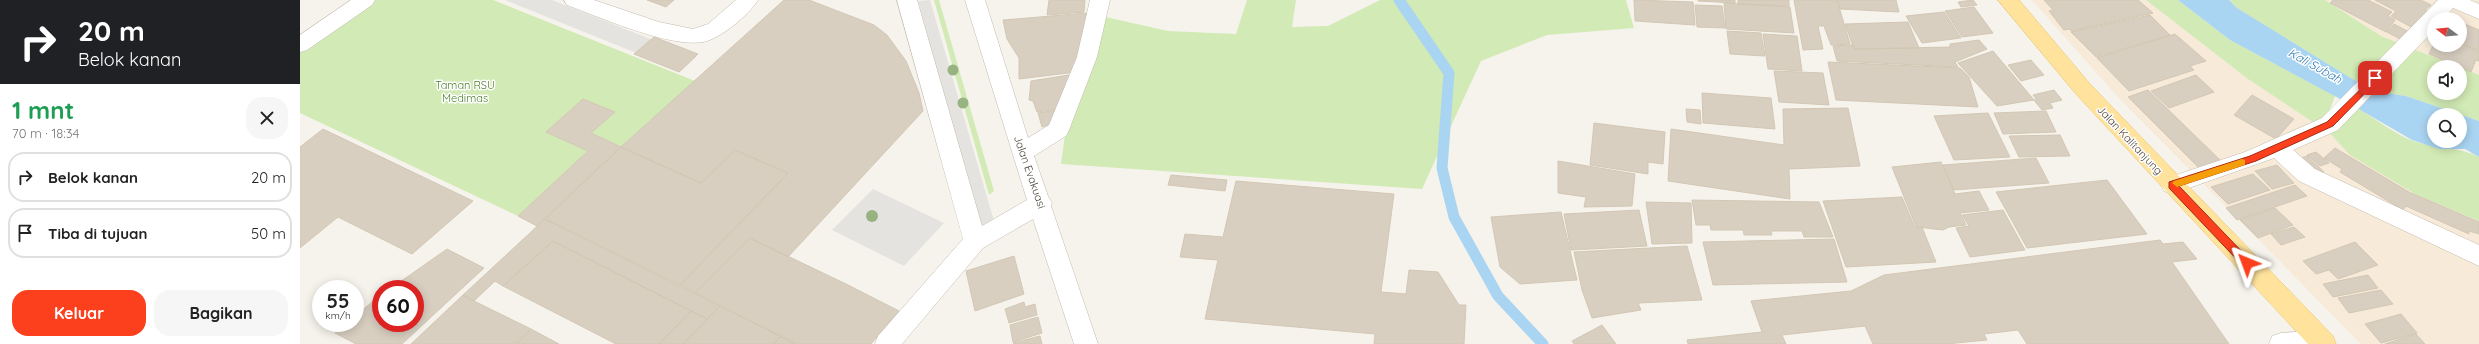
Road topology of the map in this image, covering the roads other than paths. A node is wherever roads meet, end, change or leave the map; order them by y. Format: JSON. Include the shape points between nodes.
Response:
{"nodes":[{"id":1,"x":365,"y":0,"type":"edge"},
{"id":2,"x":574,"y":0,"type":"edge"},
{"id":3,"x":748,"y":0,"type":"edge"},
{"id":4,"x":907,"y":0,"type":"edge"},
{"id":5,"x":975,"y":0,"type":"edge"},
{"id":6,"x":1100,"y":0,"type":"edge"},
{"id":7,"x":2008,"y":0,"type":"edge"},
{"id":8,"x":2450,"y":0,"type":"edge"},
{"id":9,"x":2479,"y":12,"type":"edge"},
{"id":10,"x":300,"y":45,"type":"edge"},
{"id":11,"x":2277,"y":148,"type":"junction"},
{"id":12,"x":1022,"y":153,"type":"junction"},
{"id":13,"x":2172,"y":185,"type":"junction"},
{"id":14,"x":1041,"y":203,"type":"junction"},
{"id":15,"x":975,"y":241,"type":"junction"},
{"id":16,"x":2479,"y":256,"type":"edge"},
{"id":17,"x":2323,"y":342,"type":"edge"},
{"id":18,"x":887,"y":344,"type":"edge"},
{"id":19,"x":1086,"y":344,"type":"edge"},
{"id":20,"x":2281,"y":344,"type":"edge"}],
"edges":[{"from":1,"to":10,"type":"street"},
{"from":2,"to":3,"type":"street","via":[[685,36],[700,36],[712,31]]},
{"from":4,"to":15,"type":"street"},
{"from":5,"to":12,"type":"street","name":"Jalan Evakuasi"},
{"from":6,"to":12,"type":"street","via":[[1087,57],[1058,130]]},
{"from":7,"to":13,"type":"main road","name":"Jalan Kalitanjung","via":[[2083,89]]},
{"from":8,"to":9,"type":"street"},
{"from":8,"to":11,"type":"street","via":[[2333,121]]},
{"from":11,"to":13,"type":"street"},
{"from":11,"to":16,"type":"street","via":[[2307,175]]},
{"from":12,"to":14,"type":"street","name":"Jalan Evakuasi"},
{"from":13,"to":17,"type":"main road","name":"Jalan Kalitanjung"},
{"from":14,"to":15,"type":"street"},
{"from":14,"to":19,"type":"street","name":"Jalan Evakuasi"},
{"from":15,"to":18,"type":"street"},
{"from":17,"to":20,"type":"street"}]}
